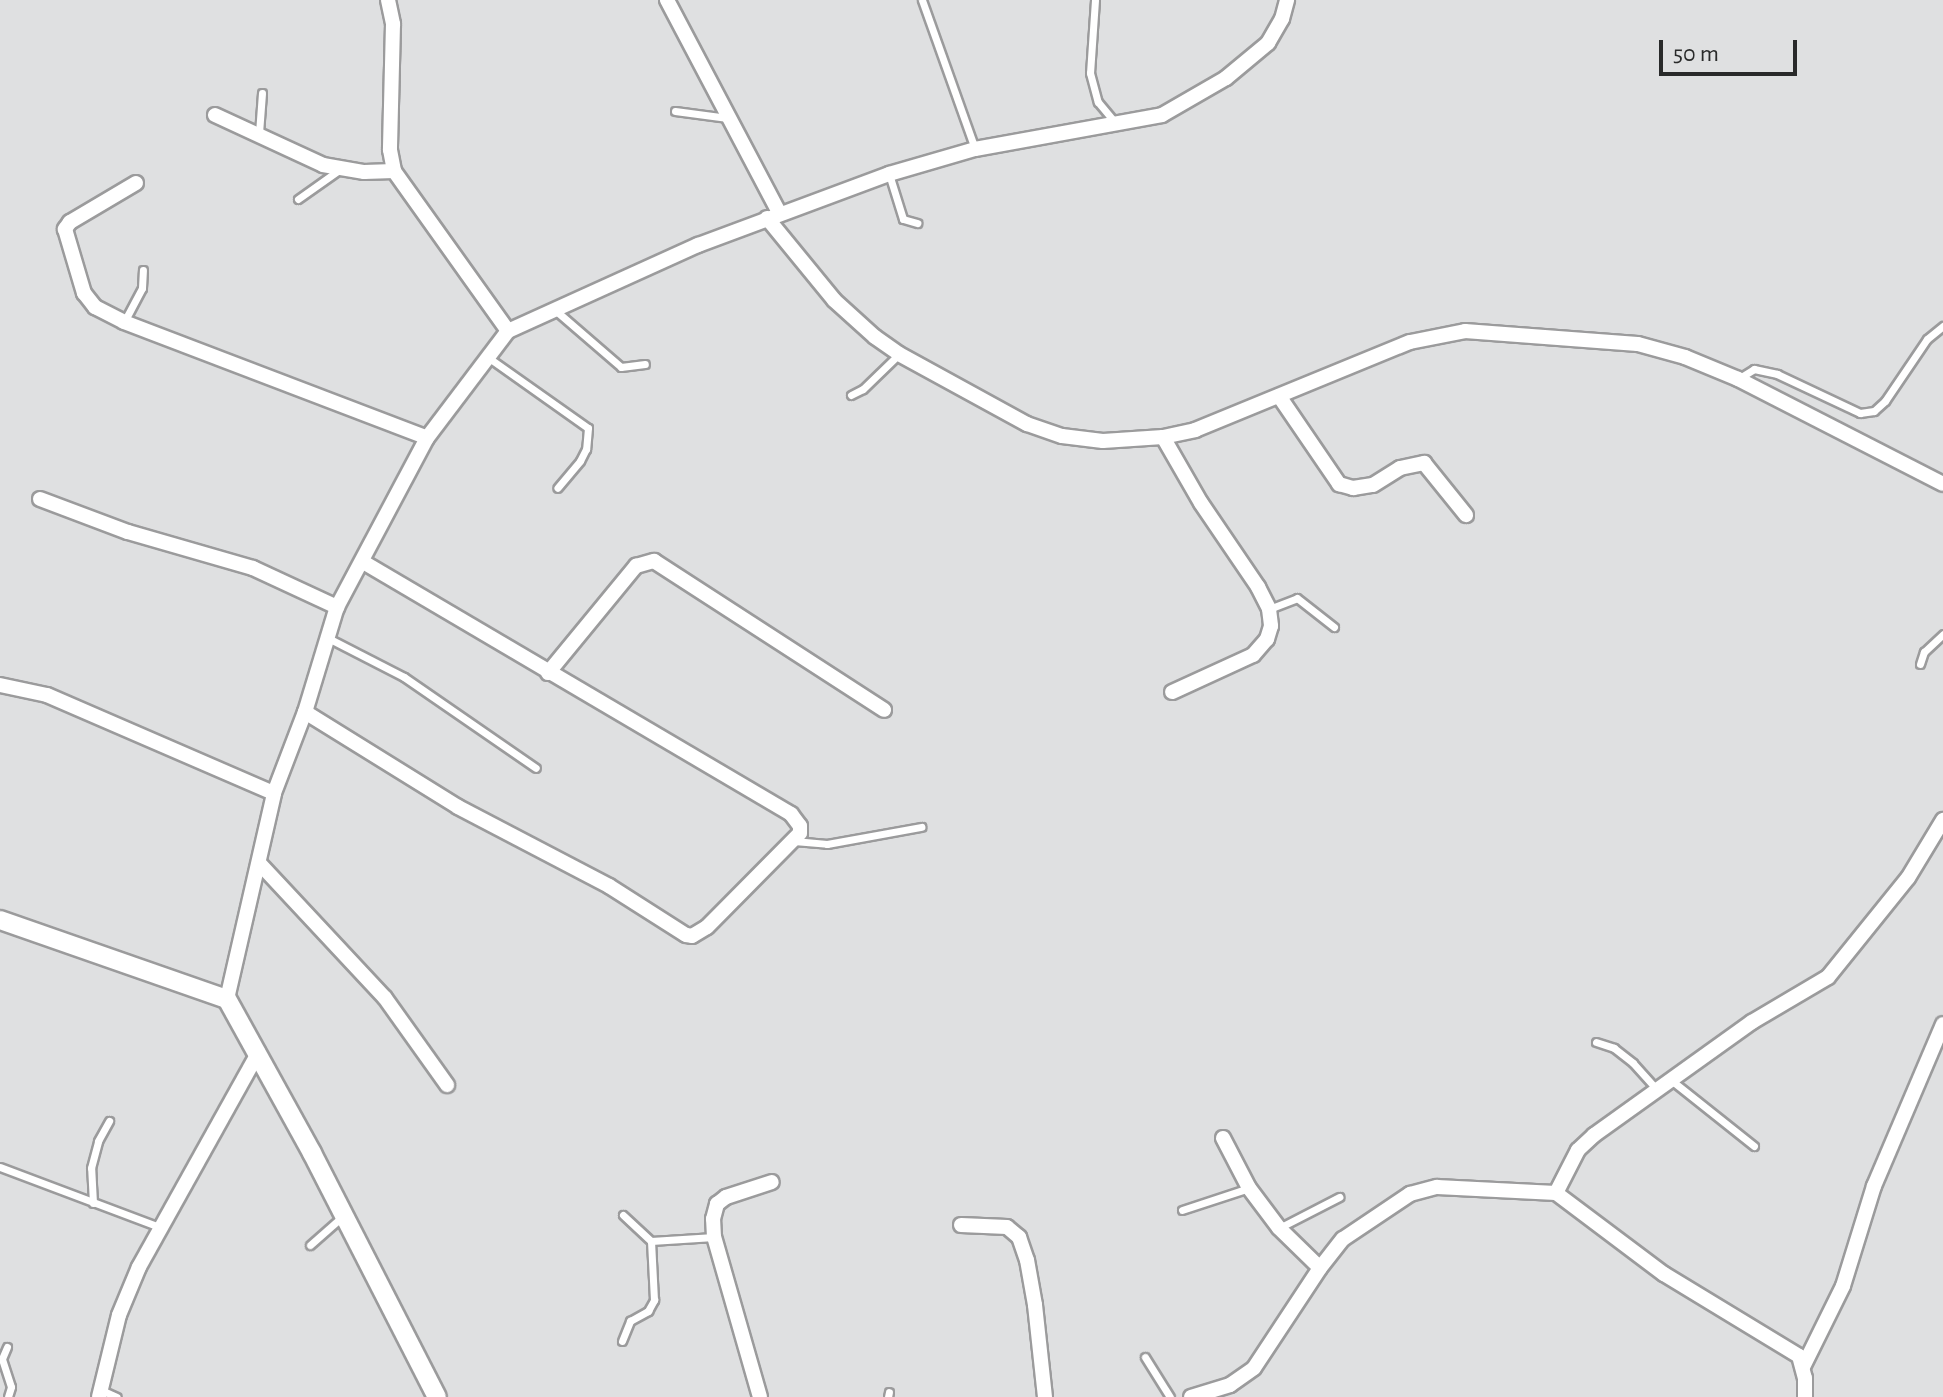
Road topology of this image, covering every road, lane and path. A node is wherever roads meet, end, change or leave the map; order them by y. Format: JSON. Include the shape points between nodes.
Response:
{"nodes":[{"id":1,"x":388,"y":0,"type":"edge"},
{"id":2,"x":667,"y":0,"type":"edge"},
{"id":3,"x":922,"y":0,"type":"edge"},
{"id":4,"x":1095,"y":0,"type":"edge"},
{"id":5,"x":1287,"y":0,"type":"edge"},
{"id":6,"x":262,"y":93,"type":"dead end"},
{"id":7,"x":675,"y":111,"type":"dead end"},
{"id":8,"x":215,"y":115,"type":"dead end"},
{"id":9,"x":728,"y":118,"type":"junction"},
{"id":10,"x":1115,"y":122,"type":"junction"},
{"id":11,"x":259,"y":133,"type":"junction"},
{"id":12,"x":975,"y":149,"type":"junction"},
{"id":13,"x":340,"y":169,"type":"junction"},
{"id":14,"x":394,"y":171,"type":"junction"},
{"id":15,"x":889,"y":174,"type":"junction"},
{"id":16,"x":136,"y":183,"type":"dead end"},
{"id":17,"x":298,"y":199,"type":"dead end"},
{"id":18,"x":773,"y":215,"type":"junction"},
{"id":19,"x":917,"y":223,"type":"dead end"},
{"id":20,"x":143,"y":270,"type":"dead end"},
{"id":21,"x":554,"y":308,"type":"junction"},
{"id":22,"x":124,"y":322,"type":"junction"},
{"id":23,"x":1943,"y":326,"type":"edge"},
{"id":24,"x":508,"y":331,"type":"junction"},
{"id":25,"x":899,"y":354,"type":"junction"},
{"id":26,"x":487,"y":357,"type":"junction"},
{"id":27,"x":645,"y":364,"type":"dead end"},
{"id":28,"x":1738,"y":379,"type":"junction"},
{"id":29,"x":851,"y":395,"type":"dead end"},
{"id":30,"x":1279,"y":396,"type":"junction"},
{"id":31,"x":1163,"y":437,"type":"junction"},
{"id":32,"x":427,"y":438,"type":"junction"},
{"id":33,"x":1943,"y":484,"type":"edge"},
{"id":34,"x":557,"y":488,"type":"dead end"},
{"id":35,"x":40,"y":499,"type":"dead end"},
{"id":36,"x":1466,"y":515,"type":"dead end"},
{"id":37,"x":364,"y":562,"type":"junction"},
{"id":38,"x":337,"y":607,"type":"junction"},
{"id":39,"x":1269,"y":609,"type":"junction"},
{"id":40,"x":1334,"y":627,"type":"dead end"},
{"id":41,"x":1943,"y":634,"type":"edge"},
{"id":42,"x":328,"y":638,"type":"junction"},
{"id":43,"x":1920,"y":664,"type":"dead end"},
{"id":44,"x":548,"y":673,"type":"junction"},
{"id":45,"x":0,"y":685,"type":"edge"},
{"id":46,"x":1172,"y":692,"type":"dead end"},
{"id":47,"x":884,"y":710,"type":"dead end"},
{"id":48,"x":305,"y":712,"type":"junction"},
{"id":49,"x":536,"y":768,"type":"dead end"},
{"id":50,"x":274,"y":793,"type":"junction"},
{"id":51,"x":1943,"y":820,"type":"edge"},
{"id":52,"x":921,"y":827,"type":"dead end"},
{"id":53,"x":794,"y":841,"type":"junction"},
{"id":54,"x":260,"y":864,"type":"junction"},
{"id":55,"x":0,"y":920,"type":"edge"},
{"id":56,"x":227,"y":999,"type":"junction"},
{"id":57,"x":1943,"y":1024,"type":"edge"},
{"id":58,"x":1596,"y":1042,"type":"dead end"},
{"id":59,"x":258,"y":1053,"type":"junction"},
{"id":60,"x":1671,"y":1080,"type":"junction"},
{"id":61,"x":447,"y":1085,"type":"dead end"},
{"id":62,"x":1657,"y":1090,"type":"junction"},
{"id":63,"x":109,"y":1121,"type":"dead end"},
{"id":64,"x":1223,"y":1138,"type":"dead end"},
{"id":65,"x":1754,"y":1146,"type":"dead end"},
{"id":66,"x":0,"y":1167,"type":"edge"},
{"id":67,"x":772,"y":1182,"type":"dead end"},
{"id":68,"x":1249,"y":1188,"type":"junction"},
{"id":69,"x":1556,"y":1193,"type":"junction"},
{"id":70,"x":1339,"y":1197,"type":"dead end"},
{"id":71,"x":93,"y":1203,"type":"junction"},
{"id":72,"x":1182,"y":1210,"type":"dead end"},
{"id":73,"x":623,"y":1215,"type":"dead end"},
{"id":74,"x":343,"y":1216,"type":"junction"},
{"id":75,"x":961,"y":1225,"type":"dead end"},
{"id":76,"x":160,"y":1227,"type":"junction"},
{"id":77,"x":1279,"y":1228,"type":"junction"},
{"id":78,"x":714,"y":1237,"type":"junction"},
{"id":79,"x":651,"y":1241,"type":"junction"},
{"id":80,"x":310,"y":1245,"type":"dead end"},
{"id":81,"x":1320,"y":1268,"type":"junction"},
{"id":82,"x":622,"y":1341,"type":"dead end"},
{"id":83,"x":7,"y":1347,"type":"dead end"},
{"id":84,"x":1145,"y":1357,"type":"dead end"},
{"id":85,"x":1803,"y":1367,"type":"junction"},
{"id":86,"x":100,"y":1393,"type":"edge"},
{"id":87,"x":8,"y":1397,"type":"edge"},
{"id":88,"x":117,"y":1397,"type":"edge"},
{"id":89,"x":437,"y":1397,"type":"edge"},
{"id":90,"x":760,"y":1397,"type":"edge"},
{"id":91,"x":1045,"y":1397,"type":"edge"},
{"id":92,"x":1170,"y":1397,"type":"edge"},
{"id":93,"x":1191,"y":1397,"type":"edge"},
{"id":94,"x":1805,"y":1397,"type":"edge"}],
"edges":[{"from":1,"to":14,"type":"street","via":[[393,24]]},
{"from":2,"to":9,"type":"street"},
{"from":3,"to":12,"type":"lane"},
{"from":4,"to":10,"type":"lane","via":[[1090,73],[1098,102]]},
{"from":5,"to":10,"type":"street","via":[[1268,43],[1226,78],[1162,115]]},
{"from":6,"to":11,"type":"lane"},
{"from":7,"to":9,"type":"lane"},
{"from":8,"to":11,"type":"street"},
{"from":9,"to":18,"type":"street"},
{"from":10,"to":12,"type":"street"},
{"from":11,"to":13,"type":"street"},
{"from":12,"to":15,"type":"street"},
{"from":13,"to":14,"type":"street"},
{"from":13,"to":17,"type":"lane"},
{"from":14,"to":24,"type":"street"},
{"from":15,"to":18,"type":"street"},
{"from":15,"to":19,"type":"lane","via":[[903,219]]},
{"from":16,"to":22,"type":"street","via":[[65,229],[89,301]]},
{"from":18,"to":21,"type":"street"},
{"from":18,"to":25,"type":"street","via":[[855,321]]},
{"from":20,"to":22,"type":"lane","via":[[142,288]]},
{"from":21,"to":24,"type":"street"},
{"from":21,"to":27,"type":"lane","via":[[621,367]]},
{"from":22,"to":32,"type":"street"},
{"from":23,"to":28,"type":"lane","via":[[1927,339],[1874,411],[1860,413],[1777,374],[1754,369]]},
{"from":24,"to":26,"type":"street"},
{"from":25,"to":29,"type":"lane"},
{"from":25,"to":31,"type":"street","via":[[1027,424],[1062,436],[1103,441]]},
{"from":26,"to":32,"type":"street"},
{"from":26,"to":34,"type":"lane","via":[[588,428],[586,449]]},
{"from":28,"to":30,"type":"street","via":[[1638,344],[1465,331],[1410,342]]},
{"from":28,"to":33,"type":"street"},
{"from":30,"to":31,"type":"street","via":[[1195,430]]},
{"from":30,"to":36,"type":"street","via":[[1339,484],[1373,485],[1400,468],[1424,463]]},
{"from":31,"to":39,"type":"street"},
{"from":32,"to":37,"type":"street"},
{"from":35,"to":38,"type":"street","via":[[128,532],[253,568]]},
{"from":37,"to":38,"type":"street"},
{"from":37,"to":44,"type":"street"},
{"from":38,"to":42,"type":"street"},
{"from":39,"to":40,"type":"lane","via":[[1297,598]]},
{"from":39,"to":46,"type":"street","via":[[1267,639],[1253,655]]},
{"from":41,"to":43,"type":"lane","via":[[1924,652]]},
{"from":42,"to":48,"type":"street"},
{"from":42,"to":49,"type":"lane","via":[[404,677]]},
{"from":44,"to":47,"type":"street","via":[[636,566],[654,561]]},
{"from":44,"to":53,"type":"street","via":[[791,814],[800,826]]},
{"from":45,"to":50,"type":"street","via":[[47,695]]},
{"from":48,"to":50,"type":"street"},
{"from":48,"to":53,"type":"street","via":[[458,807],[609,886],[686,935],[707,927]]},
{"from":50,"to":54,"type":"street"},
{"from":51,"to":60,"type":"street","via":[[1908,878],[1828,977],[1752,1022]]},
{"from":52,"to":53,"type":"lane","via":[[827,844]]},
{"from":54,"to":56,"type":"street"},
{"from":54,"to":61,"type":"street","via":[[385,998]]},
{"from":55,"to":56,"type":"street"},
{"from":56,"to":59,"type":"street"},
{"from":57,"to":85,"type":"street","via":[[1874,1186],[1843,1286]]},
{"from":58,"to":62,"type":"lane","via":[[1614,1048]]},
{"from":59,"to":74,"type":"street"},
{"from":59,"to":76,"type":"street"},
{"from":60,"to":62,"type":"street"},
{"from":60,"to":65,"type":"lane"},
{"from":62,"to":69,"type":"street","via":[[1578,1150]]},
{"from":63,"to":71,"type":"lane","via":[[91,1168]]},
{"from":64,"to":68,"type":"street"},
{"from":66,"to":71,"type":"lane"},
{"from":67,"to":78,"type":"street","via":[[717,1204]]},
{"from":68,"to":72,"type":"lane"},
{"from":68,"to":77,"type":"street"},
{"from":69,"to":81,"type":"street","via":[[1437,1187],[1410,1194],[1343,1239]]},
{"from":69,"to":85,"type":"street","via":[[1664,1274],[1799,1356]]},
{"from":70,"to":77,"type":"lane"},
{"from":71,"to":76,"type":"lane"},
{"from":73,"to":79,"type":"lane"},
{"from":74,"to":80,"type":"lane"},
{"from":74,"to":89,"type":"street"},
{"from":75,"to":91,"type":"street","via":[[1007,1227],[1019,1237],[1030,1275]]},
{"from":76,"to":86,"type":"street","via":[[119,1315]]},
{"from":77,"to":81,"type":"street"},
{"from":78,"to":79,"type":"lane"},
{"from":78,"to":90,"type":"street"},
{"from":79,"to":82,"type":"lane","via":[[654,1300],[648,1311],[630,1321]]},
{"from":81,"to":93,"type":"street","via":[[1254,1368],[1230,1385]]},
{"from":83,"to":87,"type":"lane","via":[[2,1359],[11,1387]]},
{"from":84,"to":92,"type":"lane"},
{"from":85,"to":94,"type":"street"},
{"from":86,"to":88,"type":"lane"}]}
